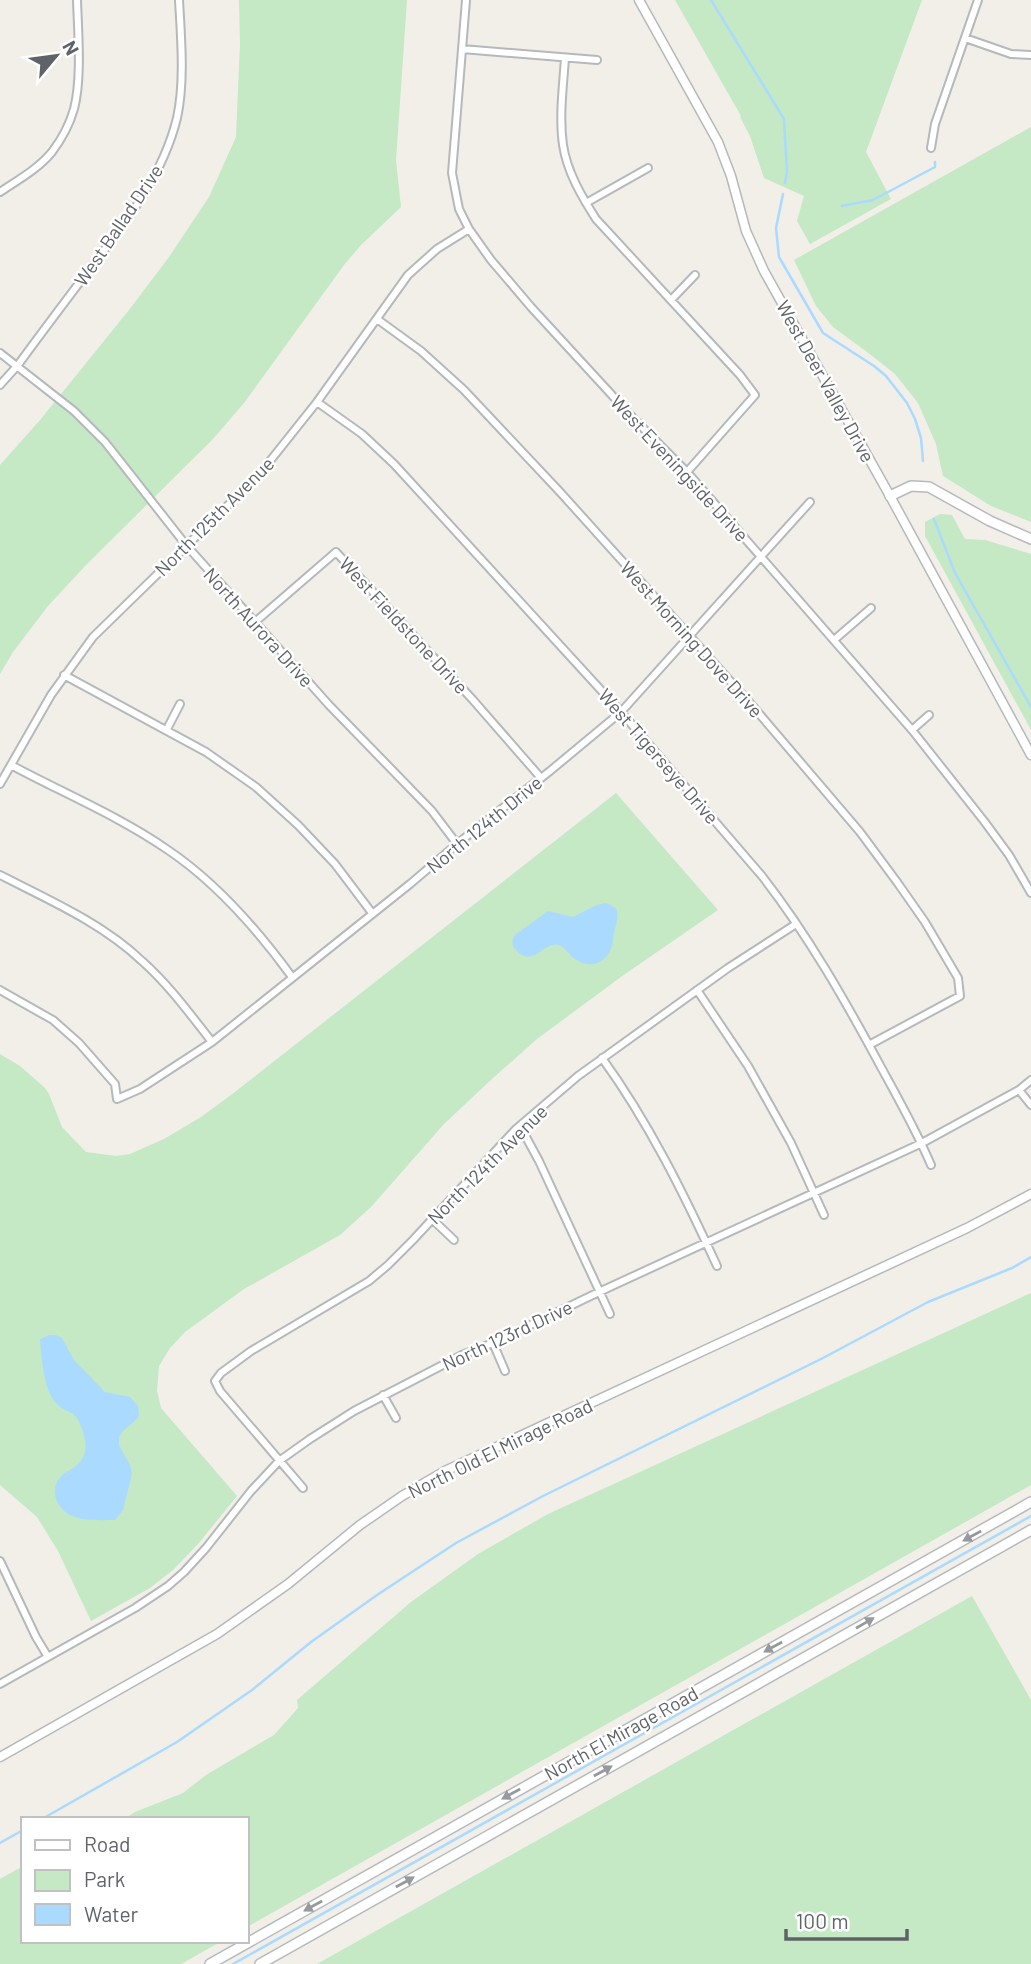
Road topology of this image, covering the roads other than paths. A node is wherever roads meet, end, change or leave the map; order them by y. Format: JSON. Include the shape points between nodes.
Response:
{"nodes":[{"id":1,"x":77,"y":0,"type":"edge"},
{"id":2,"x":179,"y":0,"type":"edge"},
{"id":3,"x":466,"y":0,"type":"edge"},
{"id":4,"x":639,"y":0,"type":"edge"},
{"id":5,"x":978,"y":0,"type":"edge"},
{"id":6,"x":965,"y":38,"type":"junction"},
{"id":7,"x":462,"y":50,"type":"junction"},
{"id":8,"x":1031,"y":54,"type":"edge"},
{"id":9,"x":565,"y":58,"type":"junction"},
{"id":10,"x":597,"y":60,"type":"dead end"},
{"id":11,"x":931,"y":148,"type":"dead end"},
{"id":12,"x":648,"y":168,"type":"dead end"},
{"id":13,"x":0,"y":192,"type":"edge"},
{"id":14,"x":586,"y":203,"type":"junction"},
{"id":15,"x":469,"y":229,"type":"junction"},
{"id":16,"x":695,"y":275,"type":"dead end"},
{"id":17,"x":671,"y":300,"type":"junction"},
{"id":18,"x":377,"y":319,"type":"junction"},
{"id":19,"x":0,"y":353,"type":"edge"},
{"id":20,"x":18,"y":365,"type":"junction"},
{"id":21,"x":0,"y":385,"type":"edge"},
{"id":22,"x":317,"y":402,"type":"junction"},
{"id":23,"x":687,"y":472,"type":"junction"},
{"id":24,"x":890,"y":496,"type":"junction"},
{"id":25,"x":810,"y":502,"type":"dead end"},
{"id":26,"x":1031,"y":539,"type":"edge"},
{"id":27,"x":186,"y":544,"type":"junction"},
{"id":28,"x":761,"y":557,"type":"junction"},
{"id":29,"x":871,"y":608,"type":"dead end"},
{"id":30,"x":255,"y":622,"type":"junction"},
{"id":31,"x":691,"y":636,"type":"junction"},
{"id":32,"x":834,"y":640,"type":"junction"},
{"id":33,"x":64,"y":675,"type":"junction"},
{"id":34,"x":180,"y":704,"type":"dead end"},
{"id":35,"x":621,"y":712,"type":"junction"},
{"id":36,"x":929,"y":715,"type":"dead end"},
{"id":37,"x":167,"y":729,"type":"junction"},
{"id":38,"x":912,"y":730,"type":"junction"},
{"id":39,"x":1031,"y":755,"type":"edge"},
{"id":40,"x":11,"y":765,"type":"junction"},
{"id":41,"x":541,"y":778,"type":"junction"},
{"id":42,"x":0,"y":784,"type":"edge"},
{"id":43,"x":457,"y":844,"type":"junction"},
{"id":44,"x":0,"y":875,"type":"edge"},
{"id":45,"x":1031,"y":893,"type":"edge"},
{"id":46,"x":372,"y":913,"type":"junction"},
{"id":47,"x":796,"y":924,"type":"junction"},
{"id":48,"x":292,"y":977,"type":"junction"},
{"id":49,"x":0,"y":989,"type":"edge"},
{"id":50,"x":697,"y":990,"type":"junction"},
{"id":51,"x":212,"y":1042,"type":"junction"},
{"id":52,"x":869,"y":1045,"type":"junction"},
{"id":53,"x":602,"y":1058,"type":"junction"},
{"id":54,"x":1031,"y":1080,"type":"edge"},
{"id":55,"x":1019,"y":1090,"type":"junction"},
{"id":56,"x":1031,"y":1105,"type":"edge"},
{"id":57,"x":516,"y":1129,"type":"junction"},
{"id":58,"x":922,"y":1143,"type":"junction"},
{"id":59,"x":931,"y":1165,"type":"dead end"},
{"id":60,"x":814,"y":1192,"type":"junction"},
{"id":61,"x":1031,"y":1194,"type":"edge"},
{"id":62,"x":824,"y":1215,"type":"dead end"},
{"id":63,"x":432,"y":1219,"type":"junction"},
{"id":64,"x":454,"y":1240,"type":"dead end"},
{"id":65,"x":706,"y":1242,"type":"junction"},
{"id":66,"x":717,"y":1266,"type":"dead end"},
{"id":67,"x":599,"y":1292,"type":"junction"},
{"id":68,"x":610,"y":1314,"type":"dead end"},
{"id":69,"x":493,"y":1343,"type":"junction"},
{"id":70,"x":505,"y":1371,"type":"dead end"},
{"id":71,"x":383,"y":1395,"type":"junction"},
{"id":72,"x":396,"y":1418,"type":"dead end"},
{"id":73,"x":279,"y":1461,"type":"junction"},
{"id":74,"x":303,"y":1488,"type":"dead end"},
{"id":75,"x":1031,"y":1502,"type":"edge"},
{"id":76,"x":1031,"y":1530,"type":"edge"},
{"id":77,"x":0,"y":1561,"type":"edge"},
{"id":78,"x":48,"y":1657,"type":"junction"},
{"id":79,"x":0,"y":1684,"type":"edge"},
{"id":80,"x":0,"y":1757,"type":"edge"},
{"id":81,"x":247,"y":1943,"type":"edge"},
{"id":82,"x":248,"y":1943,"type":"edge"},
{"id":83,"x":210,"y":1964,"type":"edge"},
{"id":84,"x":260,"y":1964,"type":"edge"}],
"edges":[{"from":1,"to":13,"type":"street","via":[[78,77],[65,131],[33,170]]},
{"from":2,"to":20,"type":"street","name":"West Ballad Drive","via":[[181,68],[177,115],[167,150],[119,231]]},
{"from":3,"to":7,"type":"street","name":"West Eveningside Drive"},
{"from":4,"to":24,"type":"street","name":"West Deer Valley Drive","via":[[718,142],[746,231],[764,271]]},
{"from":5,"to":6,"type":"street"},
{"from":6,"to":8,"type":"street","via":[[1011,54]]},
{"from":6,"to":11,"type":"street"},
{"from":7,"to":9,"type":"street"},
{"from":7,"to":15,"type":"street","name":"West Eveningside Drive","via":[[452,173],[459,209]]},
{"from":9,"to":10,"type":"street"},
{"from":9,"to":14,"type":"street","via":[[563,146]]},
{"from":12,"to":14,"type":"street"},
{"from":14,"to":17,"type":"street"},
{"from":15,"to":18,"type":"street","name":"North 125th Avenue","via":[[408,275]]},
{"from":15,"to":23,"type":"street","name":"West Eveningside Drive","via":[[531,307]]},
{"from":16,"to":17,"type":"street"},
{"from":17,"to":23,"type":"street","via":[[755,395]]},
{"from":18,"to":22,"type":"street","name":"North 125th Avenue"},
{"from":18,"to":31,"type":"street","name":"West Morning Dove Drive","via":[[464,390]]},
{"from":19,"to":20,"type":"street","name":"North Aurora Drive"},
{"from":20,"to":21,"type":"street","name":"West Ballad Drive"},
{"from":20,"to":27,"type":"street","name":"North Aurora Drive","via":[[105,442]]},
{"from":22,"to":27,"type":"street","name":"North 125th Avenue","via":[[258,475]]},
{"from":22,"to":35,"type":"street","name":"West Tigerseye Drive","via":[[394,464]]},
{"from":23,"to":28,"type":"street","name":"West Eveningside Drive"},
{"from":24,"to":26,"type":"main road","via":[[911,486],[929,487]]},
{"from":24,"to":39,"type":"street","name":"West Deer Valley Drive"},
{"from":25,"to":28,"type":"street","name":"North 124th Drive"},
{"from":27,"to":30,"type":"street","name":"North Aurora Drive"},
{"from":27,"to":33,"type":"street","name":"North 125th Avenue","via":[[93,638]]},
{"from":28,"to":31,"type":"street","name":"North 124th Drive"},
{"from":28,"to":32,"type":"street","name":"West Eveningside Drive"},
{"from":29,"to":32,"type":"street"},
{"from":30,"to":41,"type":"street","name":"West Fieldstone Drive","via":[[336,552]]},
{"from":30,"to":43,"type":"street","name":"North Aurora Drive","via":[[432,811]]},
{"from":31,"to":35,"type":"street","name":"North 124th Drive"},
{"from":31,"to":52,"type":"street","name":"West Morning Dove Drive","via":[[860,832],[925,922],[958,978],[961,996]]},
{"from":32,"to":38,"type":"street","name":"West Eveningside Drive"},
{"from":33,"to":37,"type":"street"},
{"from":33,"to":40,"type":"street","name":"North 125th Avenue"},
{"from":34,"to":37,"type":"street"},
{"from":35,"to":41,"type":"street","name":"North 124th Drive"},
{"from":35,"to":47,"type":"street","name":"West Tigerseye Drive","via":[[762,876]]},
{"from":36,"to":38,"type":"street"},
{"from":37,"to":46,"type":"street","via":[[206,752],[290,817],[335,864]]},
{"from":38,"to":45,"type":"street","name":"West Eveningside Drive","via":[[985,821]]},
{"from":40,"to":42,"type":"street","name":"North 125th Avenue"},
{"from":40,"to":48,"type":"street","via":[[168,850],[215,887]]},
{"from":41,"to":43,"type":"street","name":"North 124th Drive"},
{"from":43,"to":46,"type":"street","name":"North 124th Drive"},
{"from":44,"to":51,"type":"street","via":[[118,941],[172,991]]},
{"from":46,"to":48,"type":"street","name":"North 124th Drive"},
{"from":47,"to":50,"type":"street","name":"North 124th Avenue"},
{"from":47,"to":52,"type":"street","name":"West Tigerseye Drive"},
{"from":48,"to":51,"type":"street","name":"North 124th Drive"},
{"from":49,"to":51,"type":"street","name":"North 124th Drive","via":[[53,1020],[79,1043],[115,1084],[117,1099]]},
{"from":50,"to":53,"type":"street","name":"North 124th Avenue"},
{"from":50,"to":60,"type":"street","via":[[748,1066]]},
{"from":52,"to":58,"type":"street","name":"West Tigerseye Drive"},
{"from":53,"to":57,"type":"street","name":"North 124th Avenue"},
{"from":53,"to":65,"type":"street","via":[[658,1147]]},
{"from":54,"to":55,"type":"street","name":"North 123rd Drive"},
{"from":55,"to":56,"type":"street"},
{"from":55,"to":58,"type":"street","name":"North 123rd Drive"},
{"from":57,"to":63,"type":"street","name":"North 124th Avenue"},
{"from":57,"to":67,"type":"street","via":[[539,1161]]},
{"from":58,"to":59,"type":"street","name":"West Tigerseye Drive"},
{"from":58,"to":60,"type":"street","name":"North 123rd Drive"},
{"from":60,"to":62,"type":"street"},
{"from":60,"to":65,"type":"street","name":"North 123rd Drive"},
{"from":61,"to":80,"type":"street","name":"North Old El Mirage Road","via":[[445,1471],[360,1525],[217,1634]]},
{"from":63,"to":64,"type":"street"},
{"from":63,"to":73,"type":"street","name":"North 124th Avenue","via":[[369,1281],[220,1373],[215,1381],[219,1391]]},
{"from":65,"to":66,"type":"street"},
{"from":65,"to":67,"type":"street","name":"North 123rd Drive"},
{"from":67,"to":68,"type":"street"},
{"from":67,"to":69,"type":"street","name":"North 123rd Drive"},
{"from":69,"to":70,"type":"street"},
{"from":69,"to":71,"type":"street","name":"North 123rd Drive"},
{"from":71,"to":72,"type":"street"},
{"from":71,"to":73,"type":"street","name":"North 123rd Drive"},
{"from":73,"to":74,"type":"street"},
{"from":73,"to":78,"type":"street","name":"North 123rd Drive","via":[[175,1580]]},
{"from":75,"to":82,"type":"main road","name":"North El Mirage Road","one_way":true},
{"from":84,"to":76,"type":"main road","name":"North El Mirage Road","one_way":true},
{"from":77,"to":78,"type":"street"},
{"from":78,"to":79,"type":"street","name":"North 123rd Drive"},
{"from":81,"to":83,"type":"main road","name":"North El Mirage Road","one_way":true}]}
